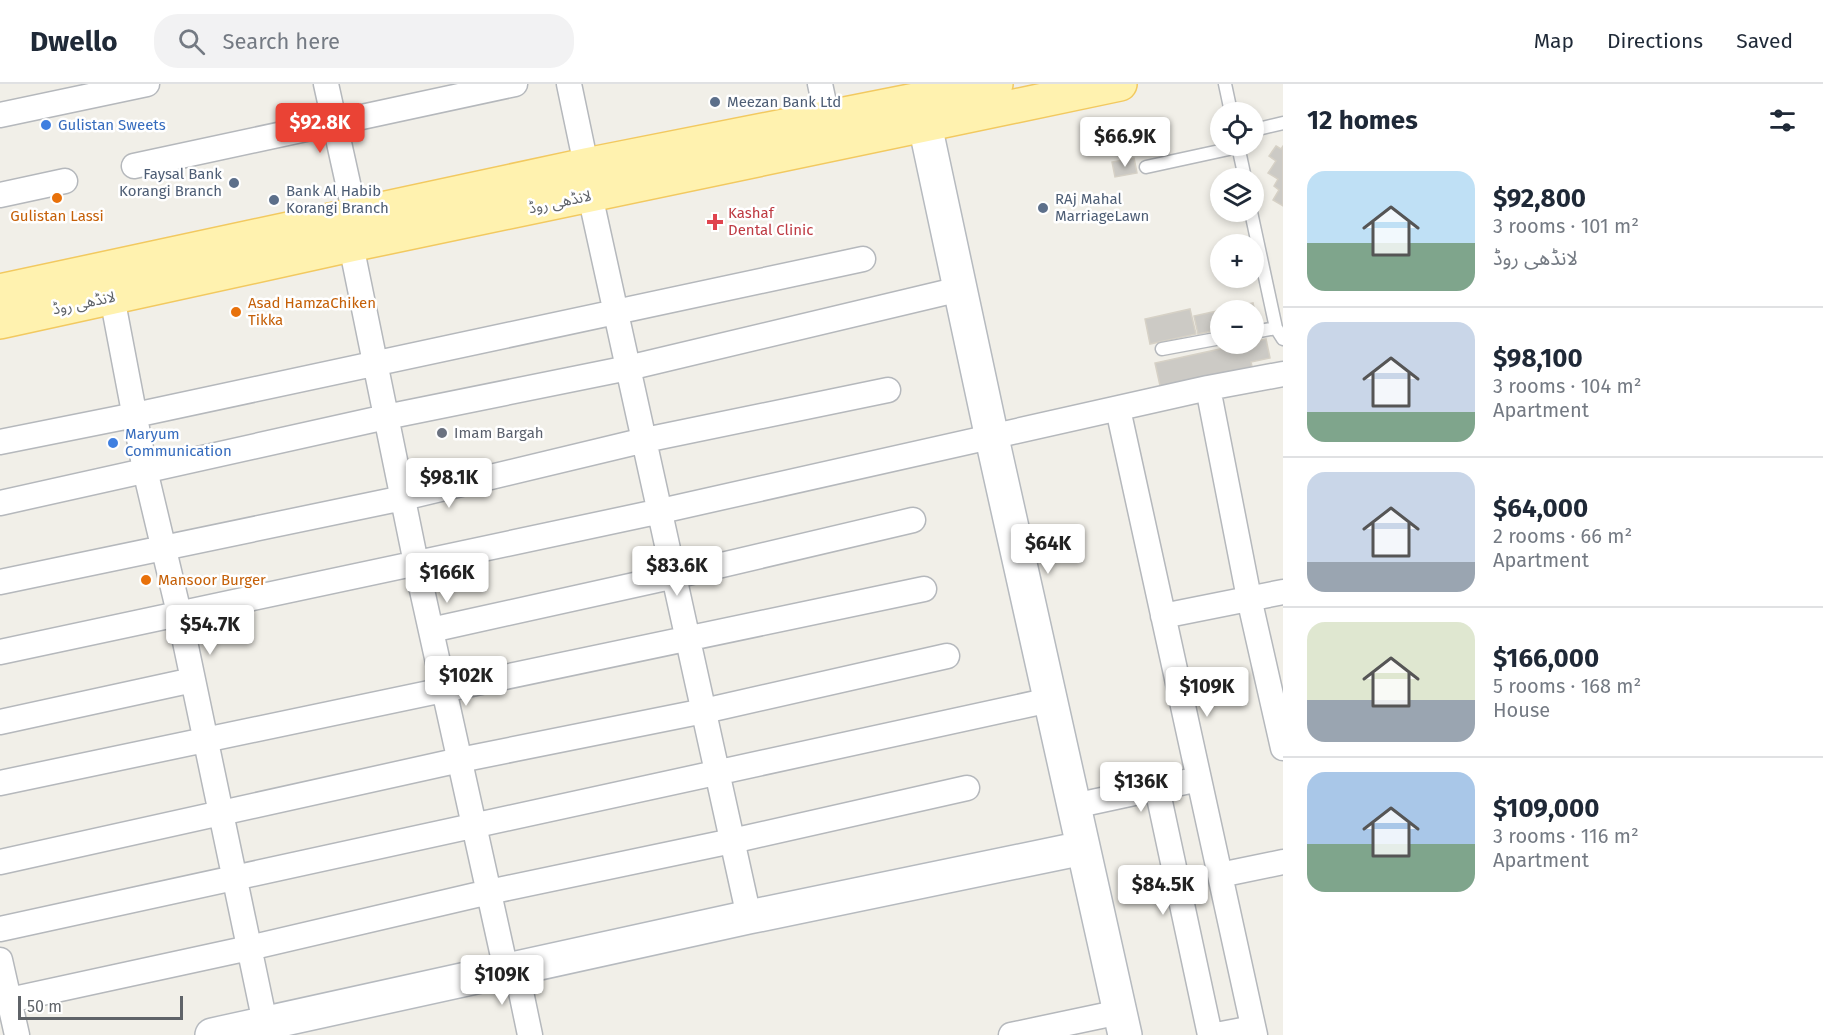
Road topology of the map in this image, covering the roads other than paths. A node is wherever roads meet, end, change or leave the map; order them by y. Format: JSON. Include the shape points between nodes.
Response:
{"nodes":[{"id":1,"x":147,"y":84,"type":"edge"},
{"id":2,"x":326,"y":84,"type":"edge"},
{"id":3,"x":515,"y":84,"type":"edge"},
{"id":4,"x":569,"y":84,"type":"edge"},
{"id":5,"x":820,"y":84,"type":"edge"},
{"id":6,"x":996,"y":84,"type":"edge"},
{"id":7,"x":1120,"y":84,"type":"edge"},
{"id":8,"x":1225,"y":84,"type":"edge"},
{"id":9,"x":1229,"y":102,"type":"edge"},
{"id":10,"x":0,"y":115,"type":"edge"},
{"id":11,"x":827,"y":117,"type":"junction"},
{"id":12,"x":335,"y":123,"type":"junction"},
{"id":13,"x":1283,"y":123,"type":"edge"},
{"id":14,"x":925,"y":125,"type":"junction"},
{"id":15,"x":1264,"y":128,"type":"edge"},
{"id":16,"x":1210,"y":152,"type":"edge"},
{"id":17,"x":134,"y":166,"type":"dead end"},
{"id":18,"x":1146,"y":167,"type":"dead end"},
{"id":19,"x":588,"y":180,"type":"junction"},
{"id":20,"x":65,"y":181,"type":"dead end"},
{"id":21,"x":0,"y":195,"type":"edge"},
{"id":22,"x":1253,"y":222,"type":"edge"},
{"id":23,"x":353,"y":230,"type":"junction"},
{"id":24,"x":863,"y":259,"type":"dead end"},
{"id":25,"x":960,"y":289,"type":"junction"},
{"id":26,"x":0,"y":291,"type":"edge"},
{"id":27,"x":112,"y":297,"type":"junction"},
{"id":28,"x":615,"y":311,"type":"junction"},
{"id":29,"x":0,"y":322,"type":"edge"},
{"id":30,"x":1276,"y":328,"type":"junction"},
{"id":31,"x":1264,"y":330,"type":"edge"},
{"id":32,"x":1283,"y":339,"type":"edge"},
{"id":33,"x":1210,"y":340,"type":"edge"},
{"id":34,"x":1162,"y":349,"type":"dead end"},
{"id":35,"x":375,"y":364,"type":"junction"},
{"id":36,"x":628,"y":368,"type":"junction"},
{"id":37,"x":1282,"y":377,"type":"edge"},
{"id":38,"x":1208,"y":388,"type":"junction"},
{"id":39,"x":888,"y":390,"type":"dead end"},
{"id":40,"x":1118,"y":409,"type":"junction"},
{"id":41,"x":135,"y":416,"type":"junction"},
{"id":42,"x":386,"y":417,"type":"junction"},
{"id":43,"x":992,"y":438,"type":"junction"},
{"id":44,"x":645,"y":440,"type":"junction"},
{"id":45,"x":0,"y":442,"type":"edge"},
{"id":46,"x":145,"y":470,"type":"junction"},
{"id":47,"x":403,"y":498,"type":"junction"},
{"id":48,"x":0,"y":503,"type":"edge"},
{"id":49,"x":661,"y":511,"type":"junction"},
{"id":50,"x":913,"y":520,"type":"dead end"},
{"id":51,"x":164,"y":549,"type":"junction"},
{"id":52,"x":416,"y":563,"type":"junction"},
{"id":53,"x":675,"y":576,"type":"junction"},
{"id":54,"x":0,"y":582,"type":"edge"},
{"id":55,"x":924,"y":589,"type":"dead end"},
{"id":56,"x":1283,"y":592,"type":"edge"},
{"id":57,"x":1249,"y":598,"type":"junction"},
{"id":58,"x":179,"y":613,"type":"junction"},
{"id":59,"x":1163,"y":616,"type":"junction"},
{"id":60,"x":431,"y":630,"type":"junction"},
{"id":61,"x":689,"y":639,"type":"junction"},
{"id":62,"x":0,"y":652,"type":"edge"},
{"id":63,"x":947,"y":656,"type":"dead end"},
{"id":64,"x":193,"y":680,"type":"junction"},
{"id":65,"x":444,"y":690,"type":"junction"},
{"id":66,"x":1050,"y":700,"type":"junction"},
{"id":67,"x":704,"y":711,"type":"junction"},
{"id":68,"x":0,"y":722,"type":"edge"},
{"id":69,"x":206,"y":740,"type":"junction"},
{"id":70,"x":1283,"y":748,"type":"edge"},
{"id":71,"x":460,"y":760,"type":"junction"},
{"id":72,"x":718,"y":773,"type":"junction"},
{"id":73,"x":1199,"y":779,"type":"junction"},
{"id":74,"x":0,"y":783,"type":"edge"},
{"id":75,"x":967,"y":788,"type":"dead end"},
{"id":76,"x":1157,"y":788,"type":"junction"},
{"id":77,"x":1074,"y":806,"type":"junction"},
{"id":78,"x":221,"y":814,"type":"junction"},
{"id":79,"x":474,"y":826,"type":"junction"},
{"id":80,"x":732,"y":841,"type":"junction"},
{"id":81,"x":1083,"y":848,"type":"junction"},
{"id":82,"x":1283,"y":861,"type":"edge"},
{"id":83,"x":0,"y":862,"type":"edge"},
{"id":84,"x":1220,"y":875,"type":"junction"},
{"id":85,"x":235,"y":878,"type":"junction"},
{"id":86,"x":489,"y":892,"type":"junction"},
{"id":87,"x":749,"y":917,"type":"junction"},
{"id":88,"x":0,"y":929,"type":"edge"},
{"id":89,"x":249,"y":948,"type":"junction"},
{"id":90,"x":0,"y":960,"type":"edge"},
{"id":91,"x":511,"y":969,"type":"junction"},
{"id":92,"x":5,"y":1000,"type":"edge"},
{"id":93,"x":265,"y":1023,"type":"junction"},
{"id":94,"x":1123,"y":1023,"type":"edge"},
{"id":95,"x":1254,"y":1031,"type":"edge"},
{"id":96,"x":17,"y":1035,"type":"edge"},
{"id":97,"x":212,"y":1035,"type":"edge"},
{"id":98,"x":530,"y":1035,"type":"edge"},
{"id":99,"x":1011,"y":1035,"type":"edge"},
{"id":100,"x":1210,"y":1035,"type":"edge"},
{"id":101,"x":1216,"y":1035,"type":"edge"}],
"edges":[{"from":1,"to":10,"type":"street"},
{"from":2,"to":12,"type":"street"},
{"from":3,"to":12,"type":"street"},
{"from":4,"to":19,"type":"street"},
{"from":5,"to":11,"type":"street"},
{"from":6,"to":11,"type":"main road","name":"لانڈھی روڈ"},
{"from":7,"to":14,"type":"main road","name":"لانڈھی روڈ"},
{"from":8,"to":9,"type":"lane"},
{"from":11,"to":19,"type":"main road","name":"لانڈھی روڈ"},
{"from":12,"to":17,"type":"street"},
{"from":12,"to":23,"type":"street"},
{"from":13,"to":15,"type":"lane"},
{"from":14,"to":19,"type":"main road","name":"لانڈھی روڈ"},
{"from":14,"to":25,"type":"street"},
{"from":16,"to":18,"type":"lane"},
{"from":19,"to":23,"type":"main road","name":"لانڈھی روڈ"},
{"from":19,"to":28,"type":"street"},
{"from":20,"to":21,"type":"street"},
{"from":22,"to":30,"type":"lane"},
{"from":23,"to":26,"type":"main road","name":"لانڈھی روڈ"},
{"from":23,"to":27,"type":"main road","name":"لانڈھی روڈ"},
{"from":23,"to":35,"type":"street"},
{"from":24,"to":28,"type":"street"},
{"from":25,"to":36,"type":"street"},
{"from":25,"to":43,"type":"street"},
{"from":27,"to":29,"type":"main road","name":"لانڈھی روڈ"},
{"from":27,"to":41,"type":"street"},
{"from":28,"to":35,"type":"street"},
{"from":28,"to":36,"type":"street"},
{"from":30,"to":31,"type":"lane"},
{"from":30,"to":32,"type":"lane"},
{"from":33,"to":34,"type":"lane"},
{"from":35,"to":41,"type":"street"},
{"from":35,"to":42,"type":"street"},
{"from":36,"to":42,"type":"street"},
{"from":36,"to":44,"type":"street"},
{"from":37,"to":38,"type":"street"},
{"from":38,"to":40,"type":"street"},
{"from":38,"to":57,"type":"street"},
{"from":39,"to":44,"type":"street"},
{"from":40,"to":43,"type":"street"},
{"from":40,"to":59,"type":"street"},
{"from":41,"to":45,"type":"street"},
{"from":41,"to":46,"type":"street"},
{"from":42,"to":46,"type":"street"},
{"from":42,"to":47,"type":"street"},
{"from":43,"to":49,"type":"street"},
{"from":43,"to":66,"type":"street"},
{"from":44,"to":47,"type":"street"},
{"from":44,"to":49,"type":"street"},
{"from":46,"to":48,"type":"street"},
{"from":46,"to":51,"type":"street"},
{"from":47,"to":51,"type":"street"},
{"from":47,"to":52,"type":"street"},
{"from":49,"to":52,"type":"street"},
{"from":49,"to":53,"type":"street"},
{"from":50,"to":53,"type":"street"},
{"from":51,"to":54,"type":"street"},
{"from":51,"to":58,"type":"street"},
{"from":52,"to":58,"type":"street"},
{"from":52,"to":60,"type":"street"},
{"from":53,"to":60,"type":"street"},
{"from":53,"to":61,"type":"street"},
{"from":55,"to":61,"type":"street"},
{"from":56,"to":57,"type":"street"},
{"from":57,"to":59,"type":"street"},
{"from":57,"to":70,"type":"street"},
{"from":58,"to":62,"type":"street"},
{"from":58,"to":64,"type":"street"},
{"from":59,"to":73,"type":"street"},
{"from":60,"to":65,"type":"street"},
{"from":61,"to":65,"type":"street"},
{"from":61,"to":67,"type":"street"},
{"from":63,"to":67,"type":"street"},
{"from":64,"to":68,"type":"street"},
{"from":64,"to":69,"type":"street"},
{"from":65,"to":69,"type":"street"},
{"from":65,"to":71,"type":"street"},
{"from":66,"to":72,"type":"street"},
{"from":66,"to":77,"type":"street"},
{"from":67,"to":71,"type":"street"},
{"from":67,"to":72,"type":"street"},
{"from":69,"to":74,"type":"street"},
{"from":69,"to":78,"type":"street"},
{"from":71,"to":78,"type":"street"},
{"from":71,"to":79,"type":"street"},
{"from":72,"to":79,"type":"street"},
{"from":72,"to":80,"type":"street"},
{"from":73,"to":76,"type":"street"},
{"from":73,"to":84,"type":"street"},
{"from":75,"to":80,"type":"street"},
{"from":76,"to":77,"type":"street"},
{"from":76,"to":100,"type":"street"},
{"from":77,"to":81,"type":"street"},
{"from":78,"to":83,"type":"street"},
{"from":78,"to":85,"type":"street"},
{"from":79,"to":85,"type":"street"},
{"from":79,"to":86,"type":"street"},
{"from":80,"to":86,"type":"street"},
{"from":80,"to":87,"type":"street"},
{"from":81,"to":87,"type":"street"},
{"from":81,"to":94,"type":"street"},
{"from":82,"to":84,"type":"street"},
{"from":84,"to":95,"type":"street"},
{"from":85,"to":88,"type":"street"},
{"from":85,"to":89,"type":"street"},
{"from":86,"to":89,"type":"street"},
{"from":86,"to":91,"type":"street"},
{"from":87,"to":91,"type":"street"},
{"from":89,"to":92,"type":"street"},
{"from":89,"to":93,"type":"street"},
{"from":90,"to":92,"type":"street"},
{"from":91,"to":93,"type":"street"},
{"from":91,"to":98,"type":"street"},
{"from":92,"to":96,"type":"street"},
{"from":93,"to":97,"type":"street"},
{"from":94,"to":99,"type":"street"},
{"from":95,"to":101,"type":"street"}]}
